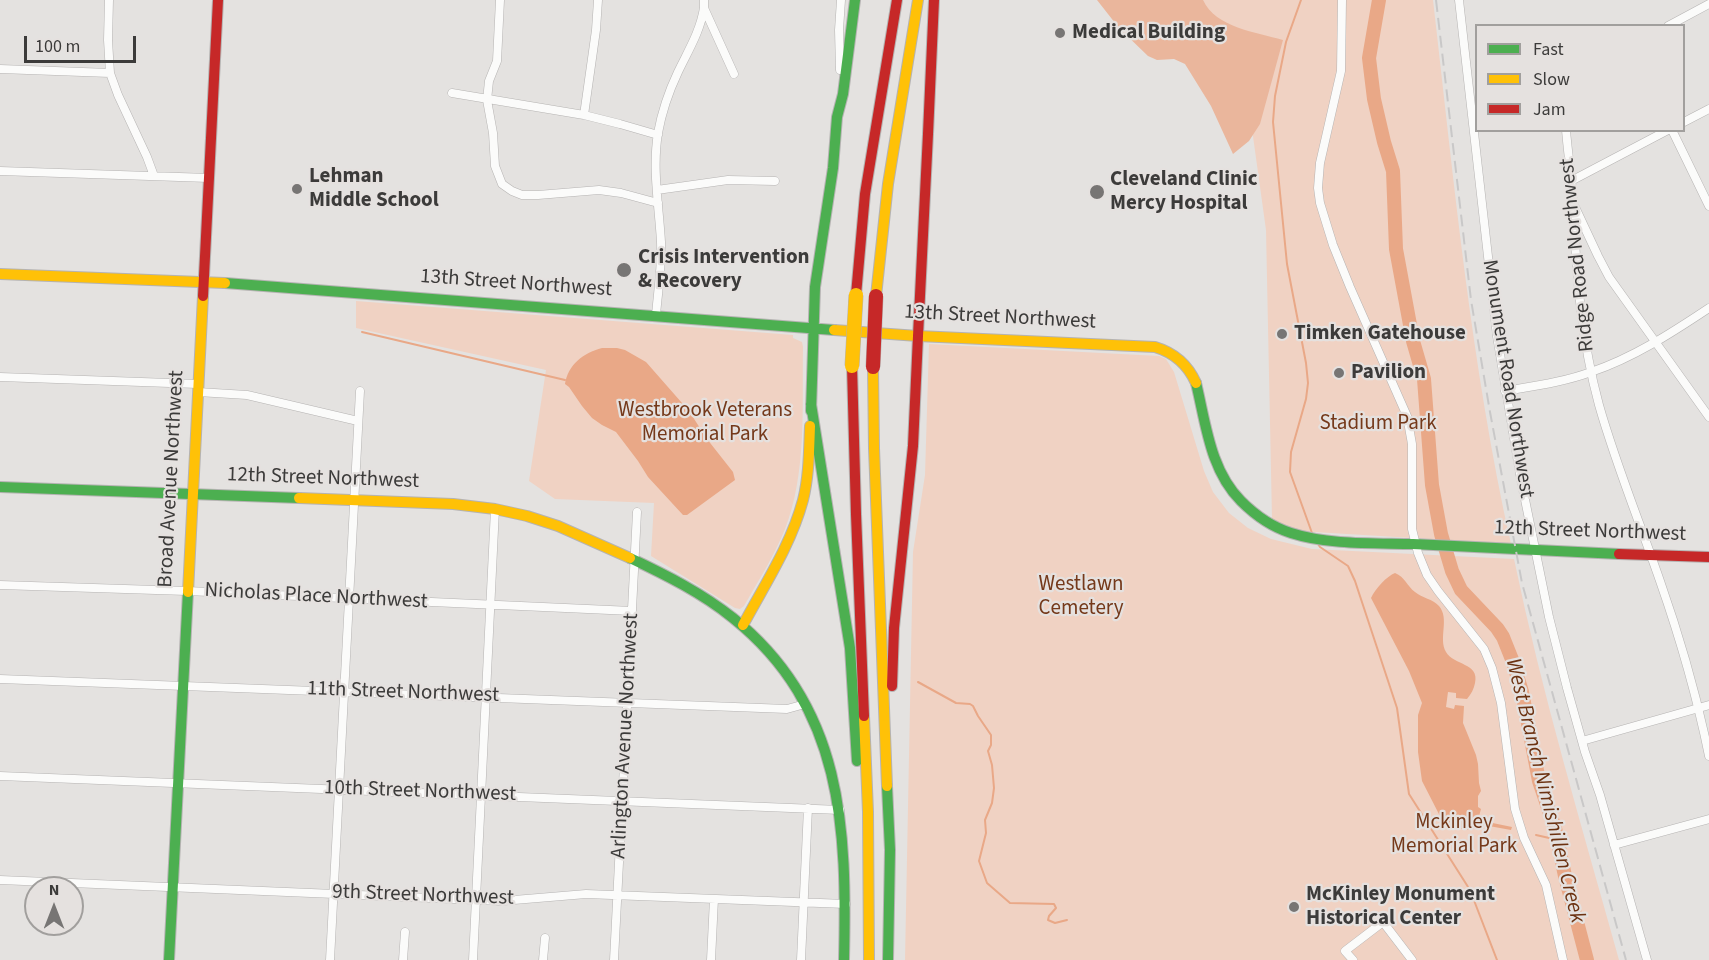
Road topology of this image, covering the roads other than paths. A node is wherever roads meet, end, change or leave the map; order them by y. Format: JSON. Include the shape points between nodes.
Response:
{"nodes":[{"id":1,"x":110,"y":0,"type":"edge"},
{"id":2,"x":218,"y":0,"type":"edge"},
{"id":3,"x":500,"y":0,"type":"edge"},
{"id":4,"x":598,"y":0,"type":"edge"},
{"id":5,"x":841,"y":0,"type":"edge"},
{"id":6,"x":855,"y":0,"type":"edge"},
{"id":7,"x":897,"y":0,"type":"edge"},
{"id":8,"x":918,"y":0,"type":"edge"},
{"id":9,"x":934,"y":0,"type":"edge"},
{"id":10,"x":1342,"y":0,"type":"edge"},
{"id":11,"x":1459,"y":0,"type":"edge"},
{"id":12,"x":704,"y":4,"type":"edge"},
{"id":13,"x":1709,"y":4,"type":"edge"},
{"id":14,"x":1672,"y":24,"type":"edge"},
{"id":15,"x":0,"y":69,"type":"edge"},
{"id":16,"x":110,"y":73,"type":"junction"},
{"id":17,"x":734,"y":74,"type":"dead end"},
{"id":18,"x":452,"y":93,"type":"dead end"},
{"id":19,"x":487,"y":100,"type":"junction"},
{"id":20,"x":1709,"y":109,"type":"edge"},
{"id":21,"x":584,"y":116,"type":"junction"},
{"id":22,"x":837,"y":117,"type":"junction"},
{"id":23,"x":1685,"y":121,"type":"edge"},
{"id":24,"x":1475,"y":126,"type":"edge"},
{"id":25,"x":1476,"y":132,"type":"edge"},
{"id":26,"x":1566,"y":132,"type":"edge"},
{"id":27,"x":1664,"y":132,"type":"edge"},
{"id":28,"x":1673,"y":132,"type":"edge"},
{"id":29,"x":658,"y":135,"type":"junction"},
{"id":30,"x":0,"y":171,"type":"edge"},
{"id":31,"x":154,"y":176,"type":"junction"},
{"id":32,"x":208,"y":178,"type":"junction"},
{"id":33,"x":775,"y":181,"type":"dead end"},
{"id":34,"x":1571,"y":181,"type":"junction"},
{"id":35,"x":657,"y":190,"type":"junction"},
{"id":36,"x":1573,"y":201,"type":"junction"},
{"id":37,"x":658,"y":203,"type":"junction"},
{"id":38,"x":1709,"y":206,"type":"edge"},
{"id":39,"x":0,"y":274,"type":"edge"},
{"id":40,"x":204,"y":281,"type":"junction"},
{"id":41,"x":1709,"y":308,"type":"edge"},
{"id":42,"x":656,"y":315,"type":"junction"},
{"id":43,"x":814,"y":327,"type":"junction"},
{"id":44,"x":918,"y":336,"type":"junction"},
{"id":45,"x":1654,"y":342,"type":"junction"},
{"id":46,"x":1591,"y":372,"type":"junction"},
{"id":47,"x":0,"y":377,"type":"edge"},
{"id":48,"x":198,"y":388,"type":"junction"},
{"id":49,"x":360,"y":391,"type":"dead end"},
{"id":50,"x":1505,"y":391,"type":"junction"},
{"id":51,"x":811,"y":404,"type":"junction"},
{"id":52,"x":1709,"y":417,"type":"edge"},
{"id":53,"x":358,"y":422,"type":"junction"},
{"id":54,"x":0,"y":487,"type":"edge"},
{"id":55,"x":192,"y":494,"type":"junction"},
{"id":56,"x":354,"y":500,"type":"junction"},
{"id":57,"x":495,"y":509,"type":"junction"},
{"id":58,"x":637,"y":512,"type":"dead end"},
{"id":59,"x":1334,"y":540,"type":"joint"},
{"id":60,"x":1419,"y":545,"type":"junction"},
{"id":61,"x":1535,"y":551,"type":"junction"},
{"id":62,"x":1651,"y":555,"type":"junction"},
{"id":63,"x":1709,"y":557,"type":"edge"},
{"id":64,"x":635,"y":560,"type":"junction"},
{"id":65,"x":0,"y":585,"type":"edge"},
{"id":66,"x":188,"y":591,"type":"junction"},
{"id":67,"x":348,"y":599,"type":"junction"},
{"id":68,"x":491,"y":605,"type":"junction"},
{"id":69,"x":632,"y":611,"type":"junction"},
{"id":70,"x":743,"y":625,"type":"junction"},
{"id":71,"x":0,"y":679,"type":"edge"},
{"id":72,"x":183,"y":685,"type":"junction"},
{"id":73,"x":344,"y":691,"type":"junction"},
{"id":74,"x":486,"y":697,"type":"junction"},
{"id":75,"x":627,"y":703,"type":"junction"},
{"id":76,"x":805,"y":704,"type":"junction"},
{"id":77,"x":1709,"y":705,"type":"edge"},
{"id":78,"x":1698,"y":708,"type":"junction"},
{"id":79,"x":1582,"y":741,"type":"junction"},
{"id":80,"x":1709,"y":756,"type":"edge"},
{"id":81,"x":0,"y":776,"type":"edge"},
{"id":82,"x":177,"y":783,"type":"junction"},
{"id":83,"x":339,"y":789,"type":"junction"},
{"id":84,"x":481,"y":795,"type":"junction"},
{"id":85,"x":622,"y":801,"type":"junction"},
{"id":86,"x":808,"y":808,"type":"junction"},
{"id":87,"x":840,"y":810,"type":"junction"},
{"id":88,"x":1709,"y":819,"type":"edge"},
{"id":89,"x":889,"y":828,"type":"junction"},
{"id":90,"x":1614,"y":845,"type":"junction"},
{"id":91,"x":0,"y":880,"type":"edge"},
{"id":92,"x":172,"y":887,"type":"junction"},
{"id":93,"x":334,"y":893,"type":"junction"},
{"id":94,"x":870,"y":893,"type":"junction"},
{"id":95,"x":618,"y":894,"type":"junction"},
{"id":96,"x":714,"y":898,"type":"junction"},
{"id":97,"x":476,"y":899,"type":"junction"},
{"id":98,"x":803,"y":902,"type":"junction"},
{"id":99,"x":846,"y":904,"type":"junction"},
{"id":100,"x":405,"y":932,"type":"dead end"},
{"id":101,"x":544,"y":938,"type":"dead end"},
{"id":102,"x":169,"y":960,"type":"edge"},
{"id":103,"x":330,"y":960,"type":"edge"},
{"id":104,"x":403,"y":960,"type":"edge"},
{"id":105,"x":472,"y":960,"type":"edge"},
{"id":106,"x":543,"y":960,"type":"edge"},
{"id":107,"x":614,"y":960,"type":"edge"},
{"id":108,"x":711,"y":960,"type":"edge"},
{"id":109,"x":801,"y":960,"type":"edge"},
{"id":110,"x":844,"y":960,"type":"edge"},
{"id":111,"x":869,"y":960,"type":"edge"},
{"id":112,"x":888,"y":960,"type":"edge"},
{"id":113,"x":1353,"y":960,"type":"edge"},
{"id":114,"x":1412,"y":960,"type":"edge"},
{"id":115,"x":1563,"y":960,"type":"edge"},
{"id":116,"x":1647,"y":960,"type":"edge"}],
"edges":[{"from":1,"to":16,"type":"street"},
{"from":2,"to":32,"type":"main road","name":"Broad Avenue Northwest"},
{"from":3,"to":19,"type":"street","via":[[497,61]]},
{"from":4,"to":21,"type":"street"},
{"from":5,"to":22,"type":"street"},
{"from":6,"to":22,"type":"main road"},
{"from":7,"to":94,"type":"main road","bridge":true,"via":[[865,194],[852,366]]},
{"from":8,"to":89,"type":"main road","bridge":true,"via":[[879,250],[873,367]]},
{"from":9,"to":44,"type":"main road"},
{"from":10,"to":60,"type":"street","via":[[1341,71],[1320,163],[1319,195],[1350,287],[1407,416],[1412,444],[1412,524]]},
{"from":11,"to":24,"type":"street","name":"Monument Road Northwest"},
{"from":12,"to":17,"type":"street"},
{"from":12,"to":29,"type":"street","via":[[702,21],[670,91]]},
{"from":13,"to":14,"type":"street"},
{"from":15,"to":16,"type":"street"},
{"from":16,"to":31,"type":"street"},
{"from":18,"to":19,"type":"street"},
{"from":19,"to":21,"type":"street"},
{"from":19,"to":37,"type":"street","via":[[496,172],[512,191],[530,195],[611,191]]},
{"from":20,"to":23,"type":"street"},
{"from":21,"to":29,"type":"street"},
{"from":22,"to":43,"type":"main road","via":[[818,262]]},
{"from":25,"to":50,"type":"street","name":"Monument Road Northwest"},
{"from":26,"to":34,"type":"street","name":"Ridge Road Northwest"},
{"from":27,"to":34,"type":"street"},
{"from":28,"to":38,"type":"street"},
{"from":29,"to":35,"type":"street"},
{"from":30,"to":31,"type":"street"},
{"from":31,"to":32,"type":"street"},
{"from":32,"to":40,"type":"main road","name":"Broad Avenue Northwest"},
{"from":33,"to":35,"type":"street","via":[[728,180]]},
{"from":34,"to":36,"type":"street","name":"Ridge Road Northwest"},
{"from":35,"to":37,"type":"street"},
{"from":36,"to":45,"type":"street","via":[[1604,267]]},
{"from":36,"to":46,"type":"street","name":"Ridge Road Northwest","via":[[1580,303]]},
{"from":37,"to":42,"type":"street","via":[[661,249]]},
{"from":39,"to":40,"type":"main road","name":"13th Street Northwest"},
{"from":40,"to":42,"type":"main road","name":"13th Street Northwest"},
{"from":40,"to":48,"type":"main road","name":"Broad Avenue Northwest"},
{"from":41,"to":45,"type":"street"},
{"from":42,"to":43,"type":"main road","name":"13th Street Northwest"},
{"from":43,"to":44,"type":"main road","name":"13th Street Northwest"},
{"from":43,"to":51,"type":"main road"},
{"from":44,"to":59,"type":"main road","name":"13th Street Northwest","via":[[1151,346],[1171,353],[1194,379],[1213,457],[1232,490],[1246,506],[1282,529]]},
{"from":44,"to":89,"type":"main road","via":[[913,447],[892,648],[896,790]]},
{"from":45,"to":46,"type":"street"},
{"from":45,"to":52,"type":"street"},
{"from":46,"to":50,"type":"street"},
{"from":46,"to":62,"type":"street","name":"Ridge Road Northwest"},
{"from":47,"to":48,"type":"street"},
{"from":48,"to":53,"type":"street","via":[[247,395]]},
{"from":48,"to":55,"type":"main road","name":"Broad Avenue Northwest"},
{"from":49,"to":53,"type":"street"},
{"from":50,"to":61,"type":"street","name":"Monument Road Northwest"},
{"from":51,"to":70,"type":"main road","via":[[809,462],[801,508]]},
{"from":51,"to":94,"type":"main road","via":[[845,610],[860,825]]},
{"from":53,"to":56,"type":"street"},
{"from":54,"to":55,"type":"main road","name":"12th Street Northwest"},
{"from":55,"to":56,"type":"main road","name":"12th Street Northwest"},
{"from":55,"to":66,"type":"main road","name":"Broad Avenue Northwest"},
{"from":56,"to":57,"type":"main road","name":"12th Street Northwest"},
{"from":56,"to":67,"type":"street"},
{"from":57,"to":64,"type":"main road","name":"12th Street Northwest","via":[[562,527]]},
{"from":57,"to":68,"type":"street"},
{"from":58,"to":64,"type":"street","name":"Arlington Avenue Northwest"},
{"from":59,"to":60,"type":"main road","name":"12th Street Northwest"},
{"from":60,"to":61,"type":"main road","name":"12th Street Northwest"},
{"from":60,"to":115,"type":"street","via":[[1427,575],[1484,649],[1492,668],[1501,703],[1515,809],[1546,885]]},
{"from":61,"to":62,"type":"main road","name":"12th Street Northwest"},
{"from":61,"to":79,"type":"street","name":"Monument Road Northwest"},
{"from":62,"to":63,"type":"main road","name":"12th Street Northwest"},
{"from":62,"to":78,"type":"street","name":"Ridge Road Northwest"},
{"from":64,"to":69,"type":"street","name":"Arlington Avenue Northwest"},
{"from":64,"to":70,"type":"main road","name":"12th Street Northwest","via":[[713,602]]},
{"from":65,"to":66,"type":"street","name":"Nicholas Place Northwest"},
{"from":66,"to":67,"type":"street","name":"Nicholas Place Northwest"},
{"from":66,"to":72,"type":"main road","name":"Broad Avenue Northwest"},
{"from":67,"to":68,"type":"street","name":"Nicholas Place Northwest"},
{"from":67,"to":73,"type":"street"},
{"from":68,"to":69,"type":"street","name":"Nicholas Place Northwest"},
{"from":68,"to":74,"type":"street"},
{"from":69,"to":75,"type":"street","name":"Arlington Avenue Northwest"},
{"from":70,"to":76,"type":"main road","name":"12th Street Northwest","via":[[768,651]]},
{"from":71,"to":72,"type":"street","name":"11th Street Northwest"},
{"from":72,"to":73,"type":"street","name":"11th Street Northwest"},
{"from":72,"to":82,"type":"main road","name":"Broad Avenue Northwest"},
{"from":73,"to":74,"type":"street","name":"11th Street Northwest"},
{"from":73,"to":83,"type":"street"},
{"from":74,"to":75,"type":"street","name":"11th Street Northwest"},
{"from":74,"to":84,"type":"street"},
{"from":75,"to":76,"type":"street","name":"11th Street Northwest","via":[[787,709]]},
{"from":75,"to":85,"type":"street","name":"Arlington Avenue Northwest"},
{"from":76,"to":87,"type":"main road","name":"12th Street Northwest","via":[[828,761]]},
{"from":77,"to":78,"type":"street"},
{"from":78,"to":79,"type":"street"},
{"from":78,"to":80,"type":"street","name":"Ridge Road Northwest"},
{"from":79,"to":90,"type":"street","name":"Monument Road Northwest"},
{"from":81,"to":82,"type":"street","name":"10th Street Northwest"},
{"from":82,"to":83,"type":"street","name":"10th Street Northwest"},
{"from":82,"to":92,"type":"main road","name":"Broad Avenue Northwest"},
{"from":83,"to":84,"type":"street","name":"10th Street Northwest"},
{"from":83,"to":93,"type":"street"},
{"from":84,"to":85,"type":"street","name":"10th Street Northwest"},
{"from":84,"to":97,"type":"street"},
{"from":85,"to":86,"type":"street","name":"10th Street Northwest"},
{"from":85,"to":95,"type":"street","name":"Arlington Avenue Northwest"},
{"from":86,"to":87,"type":"street","name":"10th Street Northwest"},
{"from":86,"to":98,"type":"street"},
{"from":87,"to":99,"type":"main road","name":"12th Street Northwest"},
{"from":88,"to":90,"type":"street"},
{"from":89,"to":112,"type":"main road"},
{"from":90,"to":116,"type":"street","name":"Monument Road Northwest"},
{"from":91,"to":92,"type":"street","name":"9th Street Northwest"},
{"from":92,"to":93,"type":"street","name":"9th Street Northwest"},
{"from":92,"to":102,"type":"main road","name":"Broad Avenue Northwest"},
{"from":93,"to":97,"type":"street","name":"9th Street Northwest"},
{"from":93,"to":103,"type":"street"},
{"from":94,"to":111,"type":"main road"},
{"from":95,"to":96,"type":"street","name":"9th Street Northwest"},
{"from":95,"to":97,"type":"street","name":"9th Street Northwest"},
{"from":95,"to":107,"type":"street","name":"Arlington Avenue Northwest"},
{"from":96,"to":98,"type":"street","name":"9th Street Northwest"},
{"from":96,"to":108,"type":"street"},
{"from":97,"to":105,"type":"street"},
{"from":98,"to":99,"type":"street","name":"9th Street Northwest"},
{"from":98,"to":109,"type":"street"},
{"from":99,"to":110,"type":"main road","name":"12th Street Northwest"},
{"from":100,"to":104,"type":"street"},
{"from":101,"to":106,"type":"street"},
{"from":113,"to":114,"type":"street","via":[[1346,951],[1383,922]]}]}
